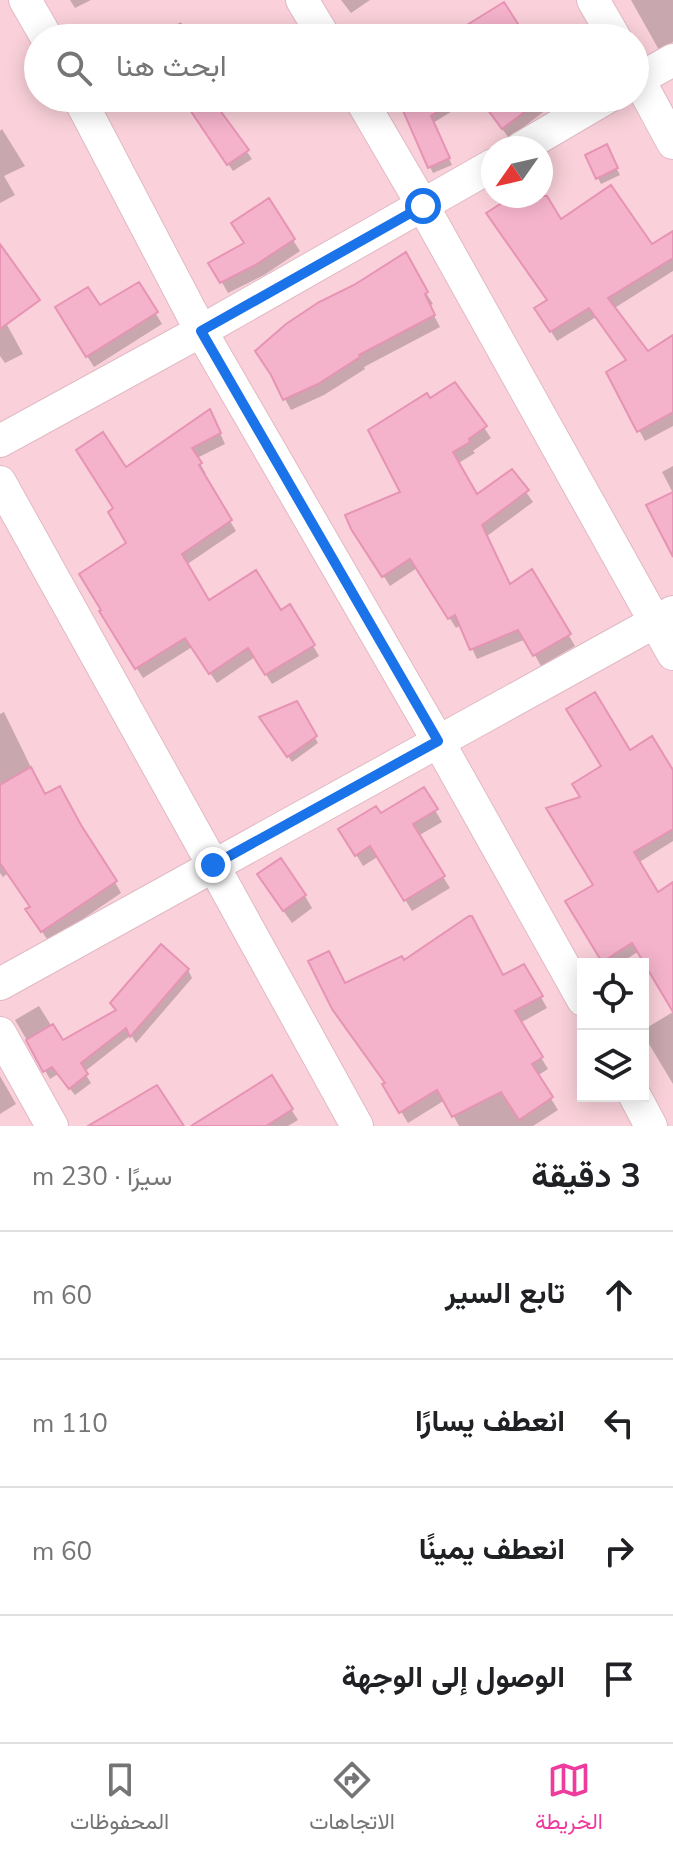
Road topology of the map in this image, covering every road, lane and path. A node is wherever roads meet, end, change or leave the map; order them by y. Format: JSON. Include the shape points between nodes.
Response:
{"nodes":[{"id":1,"x":25,"y":0,"type":"edge"},
{"id":2,"x":302,"y":0,"type":"edge"},
{"id":3,"x":593,"y":0,"type":"edge"},
{"id":4,"x":39,"y":24,"type":"edge"},
{"id":5,"x":317,"y":24,"type":"edge"},
{"id":6,"x":607,"y":24,"type":"edge"},
{"id":7,"x":673,"y":60,"type":"edge"},
{"id":8,"x":649,"y":72,"type":"edge"},
{"id":9,"x":649,"y":101,"type":"edge"},
{"id":10,"x":86,"y":112,"type":"edge"},
{"id":11,"x":368,"y":112,"type":"edge"},
{"id":12,"x":582,"y":112,"type":"edge"},
{"id":13,"x":541,"y":136,"type":"edge"},
{"id":14,"x":673,"y":143,"type":"edge"},
{"id":15,"x":481,"y":172,"type":"edge"},
{"id":16,"x":423,"y":206,"type":"junction"},
{"id":17,"x":201,"y":331,"type":"junction"},
{"id":18,"x":0,"y":441,"type":"edge"},
{"id":19,"x":0,"y":482,"type":"edge"},
{"id":20,"x":664,"y":617,"type":"edge"},
{"id":21,"x":673,"y":654,"type":"edge"},
{"id":22,"x":438,"y":741,"type":"junction"},
{"id":23,"x":213,"y":865,"type":"junction"},
{"id":24,"x":0,"y":984,"type":"edge"},
{"id":25,"x":577,"y":989,"type":"edge"},
{"id":26,"x":0,"y":1033,"type":"edge"},
{"id":27,"x":638,"y":1102,"type":"edge"},
{"id":28,"x":52,"y":1126,"type":"edge"},
{"id":29,"x":357,"y":1126,"type":"edge"},
{"id":30,"x":651,"y":1126,"type":"edge"}],
"edges":[{"from":1,"to":4,"type":"street"},
{"from":2,"to":5,"type":"street"},
{"from":3,"to":6,"type":"street"},
{"from":7,"to":8,"type":"street"},
{"from":9,"to":14,"type":"street"},
{"from":10,"to":17,"type":"street"},
{"from":11,"to":16,"type":"street"},
{"from":12,"to":13,"type":"street"},
{"from":15,"to":16,"type":"street"},
{"from":16,"to":17,"type":"street"},
{"from":16,"to":20,"type":"street"},
{"from":17,"to":18,"type":"street"},
{"from":17,"to":22,"type":"street"},
{"from":19,"to":23,"type":"street"},
{"from":20,"to":21,"type":"street"},
{"from":20,"to":22,"type":"street"},
{"from":22,"to":23,"type":"street"},
{"from":22,"to":25,"type":"street"},
{"from":23,"to":24,"type":"street"},
{"from":23,"to":29,"type":"street"},
{"from":26,"to":28,"type":"street"},
{"from":27,"to":30,"type":"street"}]}
